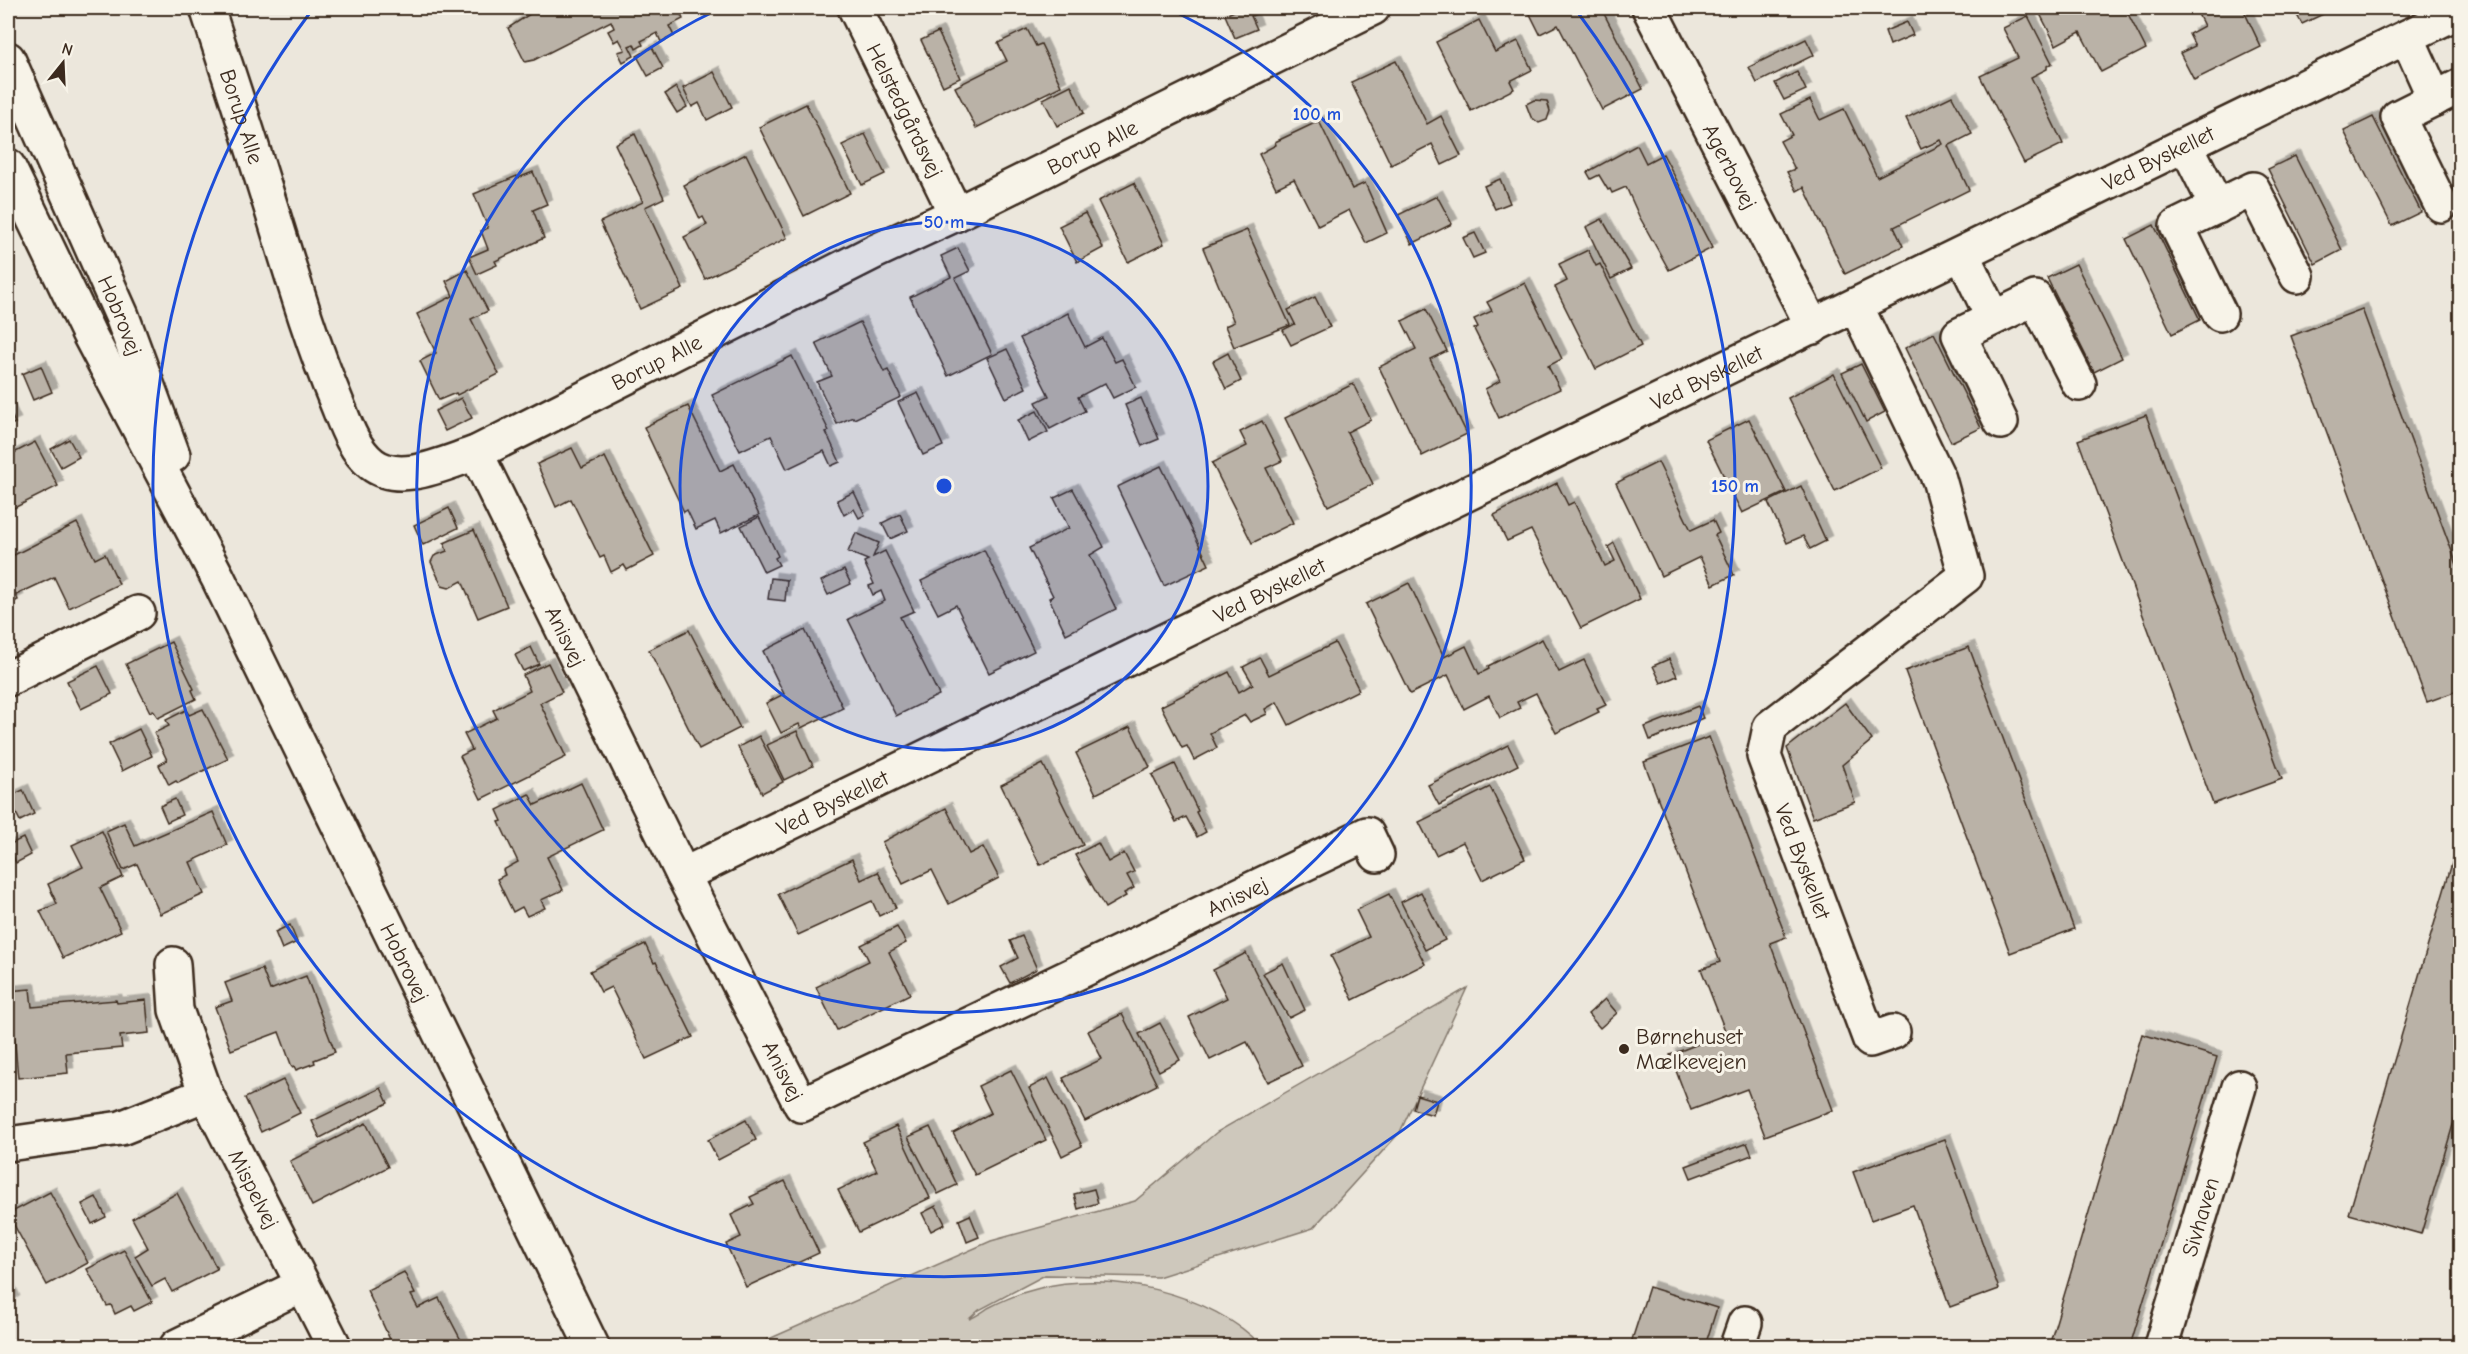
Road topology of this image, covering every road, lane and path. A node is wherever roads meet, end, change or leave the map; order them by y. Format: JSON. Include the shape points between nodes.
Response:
{"nodes":[{"id":1,"x":207,"y":8,"type":"edge"},
{"id":2,"x":855,"y":8,"type":"edge"},
{"id":3,"x":1373,"y":8,"type":"edge"},
{"id":4,"x":1649,"y":8,"type":"edge"},
{"id":5,"x":2460,"y":11,"type":"edge"},
{"id":6,"x":2406,"y":37,"type":"junction"},
{"id":7,"x":8,"y":59,"type":"edge"},
{"id":8,"x":2448,"y":93,"type":"edge"},
{"id":9,"x":2187,"y":145,"type":"junction"},
{"id":10,"x":8,"y":166,"type":"edge"},
{"id":11,"x":2441,"y":205,"type":"dead end"},
{"id":12,"x":2217,"y":207,"type":"junction"},
{"id":13,"x":956,"y":214,"type":"junction"},
{"id":14,"x":1962,"y":254,"type":"junction"},
{"id":15,"x":2297,"y":276,"type":"dead end"},
{"id":16,"x":1856,"y":306,"type":"junction"},
{"id":17,"x":2220,"y":314,"type":"dead end"},
{"id":18,"x":1993,"y":318,"type":"junction"},
{"id":19,"x":1813,"y":327,"type":"junction"},
{"id":20,"x":2079,"y":384,"type":"dead end"},
{"id":21,"x":2001,"y":422,"type":"dead end"},
{"id":22,"x":476,"y":453,"type":"junction"},
{"id":23,"x":218,"y":578,"type":"junction"},
{"id":24,"x":138,"y":613,"type":"dead end"},
{"id":25,"x":8,"y":679,"type":"edge"},
{"id":26,"x":1377,"y":855,"type":"dead end"},
{"id":27,"x":683,"y":875,"type":"junction"},
{"id":28,"x":173,"y":964,"type":"dead end"},
{"id":29,"x":1893,"y":1032,"type":"dead end"},
{"id":30,"x":2240,"y":1086,"type":"dead end"},
{"id":31,"x":206,"y":1094,"type":"junction"},
{"id":32,"x":8,"y":1144,"type":"edge"},
{"id":33,"x":302,"y":1285,"type":"junction"},
{"id":34,"x":177,"y":1347,"type":"edge"},
{"id":35,"x":334,"y":1347,"type":"edge"},
{"id":36,"x":592,"y":1347,"type":"edge"},
{"id":37,"x":2161,"y":1347,"type":"edge"}],
"edges":[{"from":1,"to":22,"type":"street","name":"Borup Alle","via":[[315,351],[356,446],[372,464],[388,472],[426,468]]},
{"from":2,"to":13,"type":"street","name":"Helstedgårdsvej"},
{"from":3,"to":13,"type":"street","name":"Borup Alle"},
{"from":4,"to":19,"type":"street","name":"Agerbovej"},
{"from":5,"to":6,"type":"street","name":"Ved Byskellet"},
{"from":6,"to":8,"type":"street"},
{"from":6,"to":9,"type":"street","name":"Ved Byskellet"},
{"from":7,"to":23,"type":"street","name":"Hobrovej","via":[[122,316]]},
{"from":8,"to":11,"type":"street","via":[[2398,117]]},
{"from":9,"to":12,"type":"street"},
{"from":9,"to":14,"type":"street","name":"Ved Byskellet"},
{"from":10,"to":23,"type":"street","name":"Hobrovej","via":[[89,334]]},
{"from":12,"to":15,"type":"street","via":[[2253,189]]},
{"from":12,"to":17,"type":"street","via":[[2177,226]]},
{"from":13,"to":22,"type":"street","name":"Borup Alle"},
{"from":14,"to":16,"type":"street","name":"Ved Byskellet"},
{"from":14,"to":18,"type":"street"},
{"from":16,"to":19,"type":"street","name":"Ved Byskellet"},
{"from":16,"to":29,"type":"street","name":"Ved Byskellet","via":[[1939,479],[1966,576],[1770,727],[1764,756],[1869,1040]]},
{"from":18,"to":20,"type":"street","via":[[2035,298]]},
{"from":18,"to":21,"type":"street","via":[[1959,335]]},
{"from":19,"to":27,"type":"street","name":"Ved Byskellet"},
{"from":22,"to":27,"type":"street","name":"Anisvej"},
{"from":23,"to":36,"type":"street","name":"Hobrovej"},
{"from":24,"to":25,"type":"street"},
{"from":26,"to":27,"type":"street","name":"Anisvej","via":[[1367,834],[801,1105]]},
{"from":28,"to":31,"type":"street","name":"Mispelvej","via":[[176,1010]]},
{"from":30,"to":37,"type":"street","name":"Sivhaven"},
{"from":31,"to":32,"type":"street","via":[[121,1128]]},
{"from":31,"to":33,"type":"street","name":"Mispelvej"},
{"from":33,"to":34,"type":"street"},
{"from":33,"to":35,"type":"street","name":"Mispelvej"}]}
